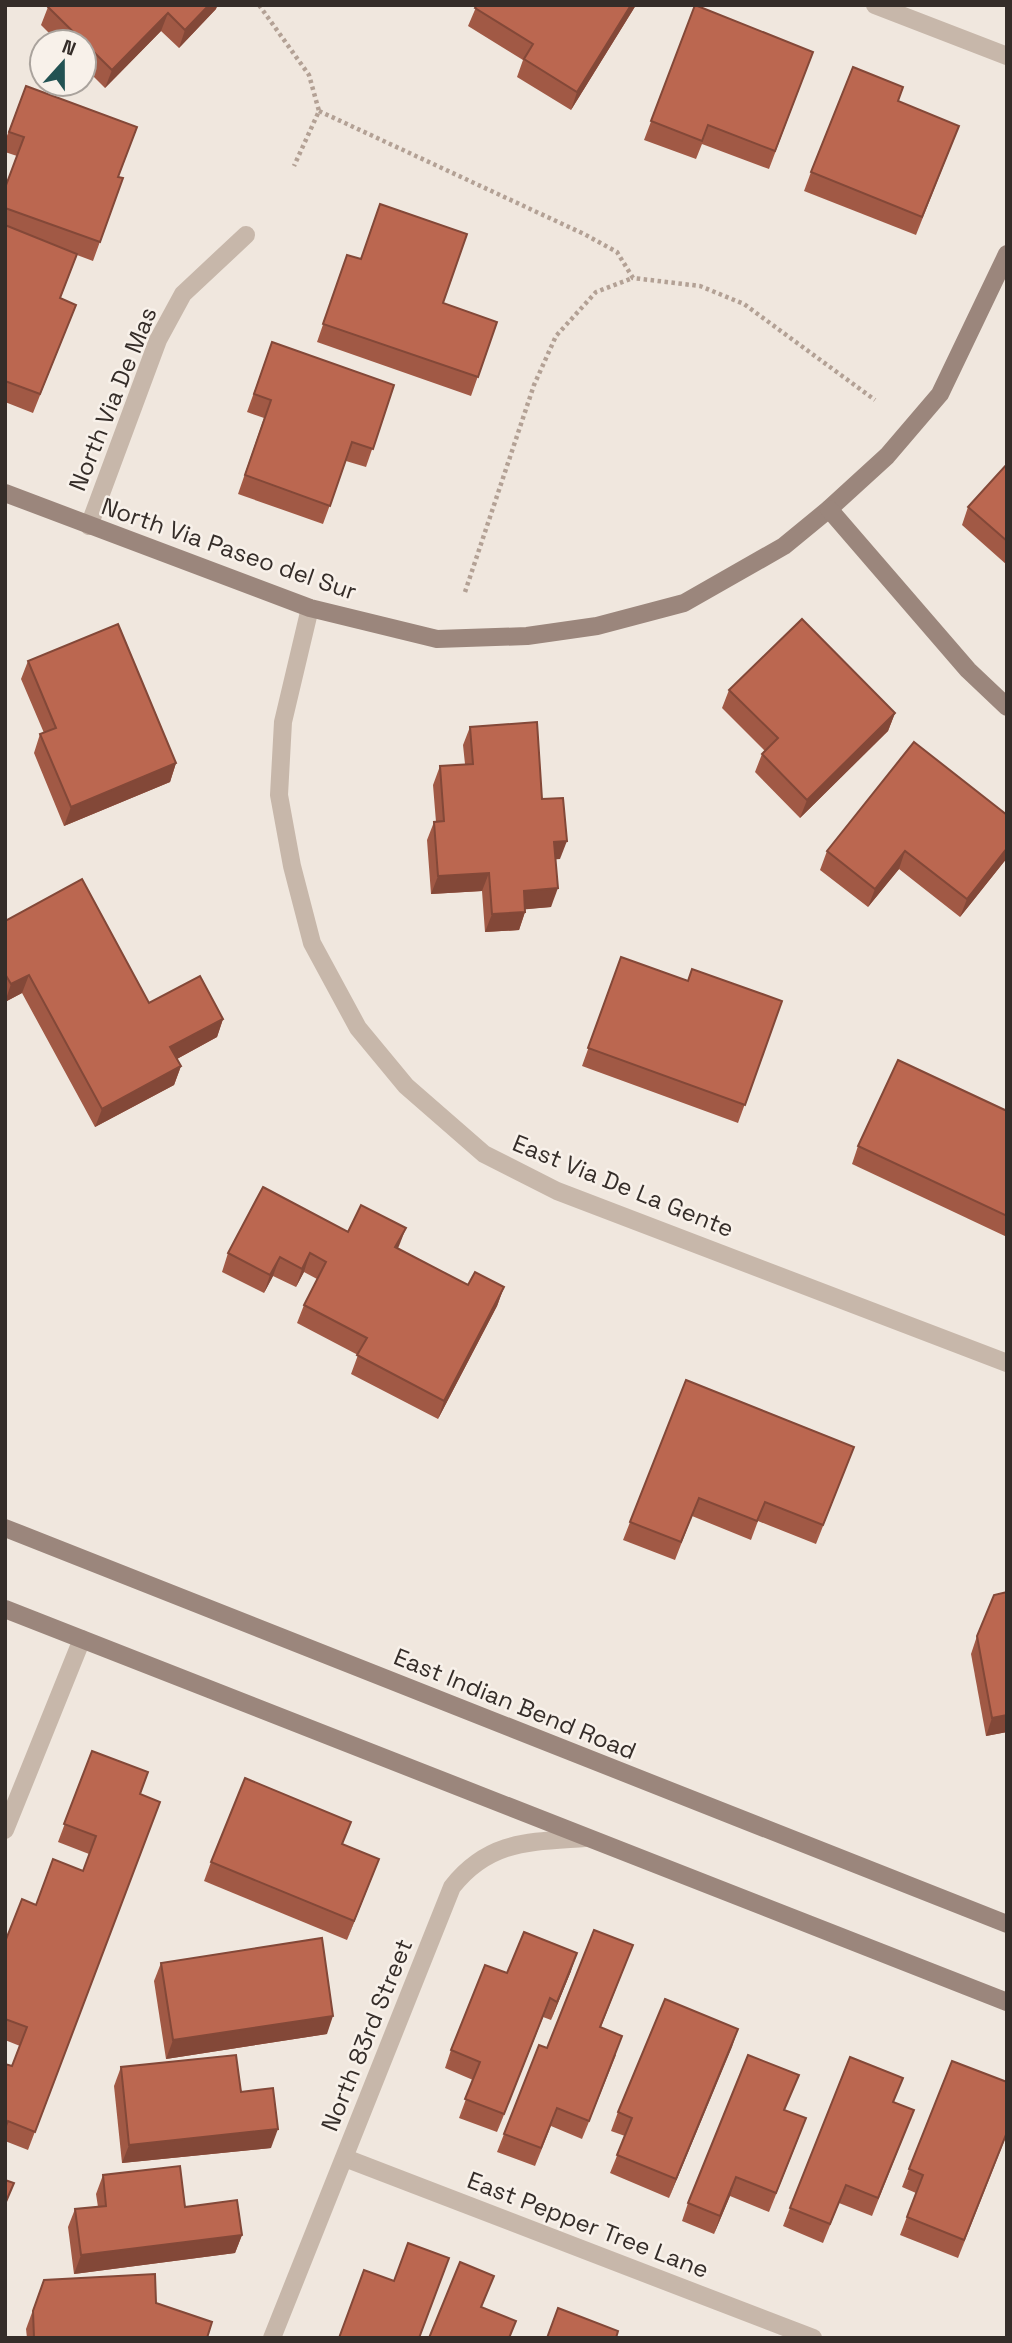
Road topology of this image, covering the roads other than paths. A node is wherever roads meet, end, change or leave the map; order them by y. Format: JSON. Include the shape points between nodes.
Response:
{"nodes":[{"id":1,"x":875,"y":5,"type":"edge"},
{"id":2,"x":1007,"y":56,"type":"edge"},
{"id":3,"x":246,"y":235,"type":"dead end"},
{"id":4,"x":1007,"y":254,"type":"edge"},
{"id":5,"x":5,"y":493,"type":"edge"},
{"id":6,"x":829,"y":509,"type":"junction"},
{"id":7,"x":89,"y":526,"type":"junction"},
{"id":8,"x":310,"y":608,"type":"junction"},
{"id":9,"x":1007,"y":707,"type":"edge"},
{"id":10,"x":1007,"y":1363,"type":"edge"},
{"id":11,"x":5,"y":1528,"type":"edge"},
{"id":12,"x":5,"y":1609,"type":"edge"},
{"id":13,"x":82,"y":1639,"type":"junction"},
{"id":14,"x":5,"y":1830,"type":"edge"},
{"id":15,"x":585,"y":1838,"type":"junction"},
{"id":16,"x":1007,"y":1924,"type":"edge"},
{"id":17,"x":1007,"y":2001,"type":"edge"},
{"id":18,"x":345,"y":2158,"type":"junction"},
{"id":19,"x":272,"y":2338,"type":"edge"},
{"id":20,"x":813,"y":2338,"type":"edge"}],
"edges":[{"from":1,"to":2,"type":"street"},
{"from":3,"to":7,"type":"street","name":"North Via De Mas","via":[[183,294],[158,340]]},
{"from":4,"to":6,"type":"main road","via":[[940,394],[887,456]]},
{"from":5,"to":7,"type":"main road","name":"North Via Paseo del Sur"},
{"from":6,"to":8,"type":"main road","name":"North Via Paseo del Sur","via":[[784,546],[684,603],[597,626],[527,636],[437,639]]},
{"from":6,"to":9,"type":"main road","via":[[968,670]]},
{"from":7,"to":8,"type":"main road","name":"North Via Paseo del Sur"},
{"from":8,"to":10,"type":"street","name":"East Via De La Gente","via":[[283,722],[279,795],[292,866],[312,943],[358,1028],[406,1086],[484,1154],[557,1191]]},
{"from":11,"to":16,"type":"main road","name":"East Indian Bend Road"},
{"from":12,"to":13,"type":"main road"},
{"from":13,"to":14,"type":"street"},
{"from":13,"to":15,"type":"main road"},
{"from":15,"to":17,"type":"main road"},
{"from":15,"to":18,"type":"street","name":"North 83rd Street","via":[[509,1846],[478,1859],[452,1887]]},
{"from":18,"to":19,"type":"street","name":"North 83rd Street"},
{"from":18,"to":20,"type":"street","name":"East Pepper Tree Lane"}]}
